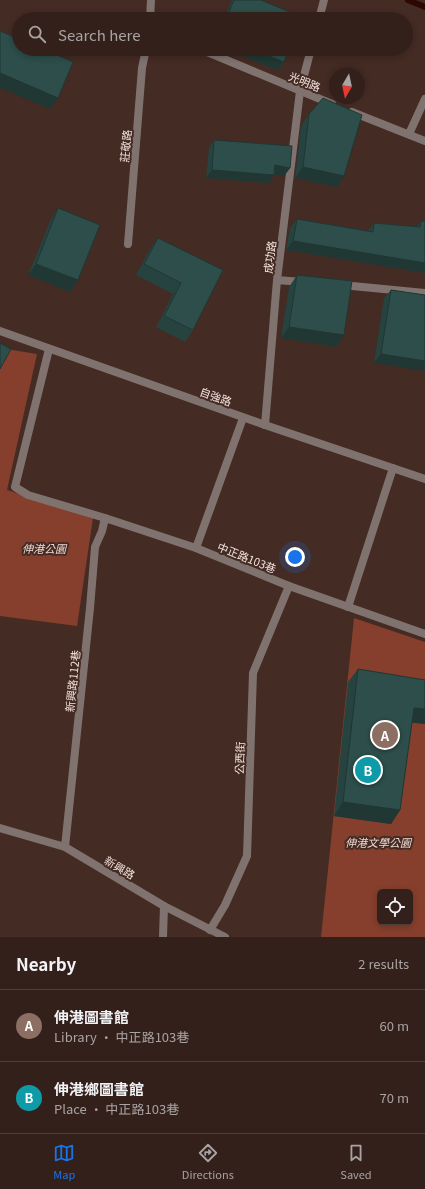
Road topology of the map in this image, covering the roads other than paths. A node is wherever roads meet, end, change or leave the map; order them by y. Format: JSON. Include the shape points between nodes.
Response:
{"nodes":[{"id":1,"x":152,"y":0,"type":"edge"},
{"id":2,"x":324,"y":0,"type":"edge"},
{"id":3,"x":151,"y":12,"type":"edge"},
{"id":4,"x":321,"y":12,"type":"edge"},
{"id":5,"x":145,"y":56,"type":"edge"},
{"id":6,"x":217,"y":56,"type":"edge"},
{"id":7,"x":309,"y":56,"type":"edge"},
{"id":8,"x":300,"y":91,"type":"junction"},
{"id":9,"x":425,"y":99,"type":"edge"},
{"id":10,"x":409,"y":134,"type":"junction"},
{"id":11,"x":425,"y":141,"type":"edge"},
{"id":12,"x":128,"y":244,"type":"dead end"},
{"id":13,"x":277,"y":280,"type":"junction"},
{"id":14,"x":308,"y":282,"type":"edge"},
{"id":15,"x":332,"y":284,"type":"edge"},
{"id":16,"x":425,"y":293,"type":"edge"},
{"id":17,"x":0,"y":331,"type":"edge"},
{"id":18,"x":48,"y":348,"type":"junction"},
{"id":19,"x":243,"y":418,"type":"junction"},
{"id":20,"x":265,"y":426,"type":"junction"},
{"id":21,"x":392,"y":468,"type":"junction"},
{"id":22,"x":425,"y":479,"type":"edge"},
{"id":23,"x":105,"y":518,"type":"junction"},
{"id":24,"x":196,"y":548,"type":"junction"},
{"id":25,"x":289,"y":586,"type":"junction"},
{"id":26,"x":348,"y":607,"type":"junction"},
{"id":27,"x":425,"y":634,"type":"edge"},
{"id":28,"x":0,"y":828,"type":"edge"},
{"id":29,"x":65,"y":847,"type":"junction"},
{"id":30,"x":164,"y":906,"type":"junction"},
{"id":31,"x":210,"y":930,"type":"junction"},
{"id":32,"x":163,"y":937,"type":"edge"},
{"id":33,"x":225,"y":937,"type":"edge"}],
"edges":[{"from":1,"to":3,"type":"street"},
{"from":2,"to":4,"type":"street"},
{"from":5,"to":12,"type":"street","name":"莊敬路"},
{"from":6,"to":8,"type":"street","name":"光明路"},
{"from":7,"to":8,"type":"street","name":"成功路"},
{"from":8,"to":10,"type":"street","name":"光明路"},
{"from":8,"to":13,"type":"street","name":"成功路"},
{"from":9,"to":10,"type":"street"},
{"from":10,"to":11,"type":"street","name":"光明路"},
{"from":13,"to":14,"type":"street"},
{"from":13,"to":20,"type":"street","name":"成功路"},
{"from":15,"to":16,"type":"street"},
{"from":17,"to":18,"type":"street","name":"自強路"},
{"from":18,"to":19,"type":"street","name":"自強路"},
{"from":18,"to":23,"type":"street","name":"中正路103巷","via":[[15,487],[28,495]]},
{"from":19,"to":20,"type":"street","name":"自強路"},
{"from":19,"to":24,"type":"street"},
{"from":20,"to":21,"type":"street","name":"自強路"},
{"from":21,"to":22,"type":"street","name":"自強路"},
{"from":21,"to":26,"type":"street"},
{"from":23,"to":24,"type":"street","name":"中正路103巷"},
{"from":23,"to":29,"type":"street","name":"新興路112巷","via":[[95,547]]},
{"from":24,"to":25,"type":"street","name":"中正路103巷"},
{"from":25,"to":26,"type":"street","name":"中正路103巷"},
{"from":25,"to":31,"type":"street","name":"公西街","via":[[253,673],[247,856]]},
{"from":26,"to":27,"type":"street","name":"中正路103巷"},
{"from":28,"to":29,"type":"street","name":"新興路"},
{"from":29,"to":30,"type":"street","name":"新興路"},
{"from":30,"to":31,"type":"street","name":"新興路"},
{"from":30,"to":32,"type":"street"},
{"from":31,"to":33,"type":"street","name":"新興路"}]}
